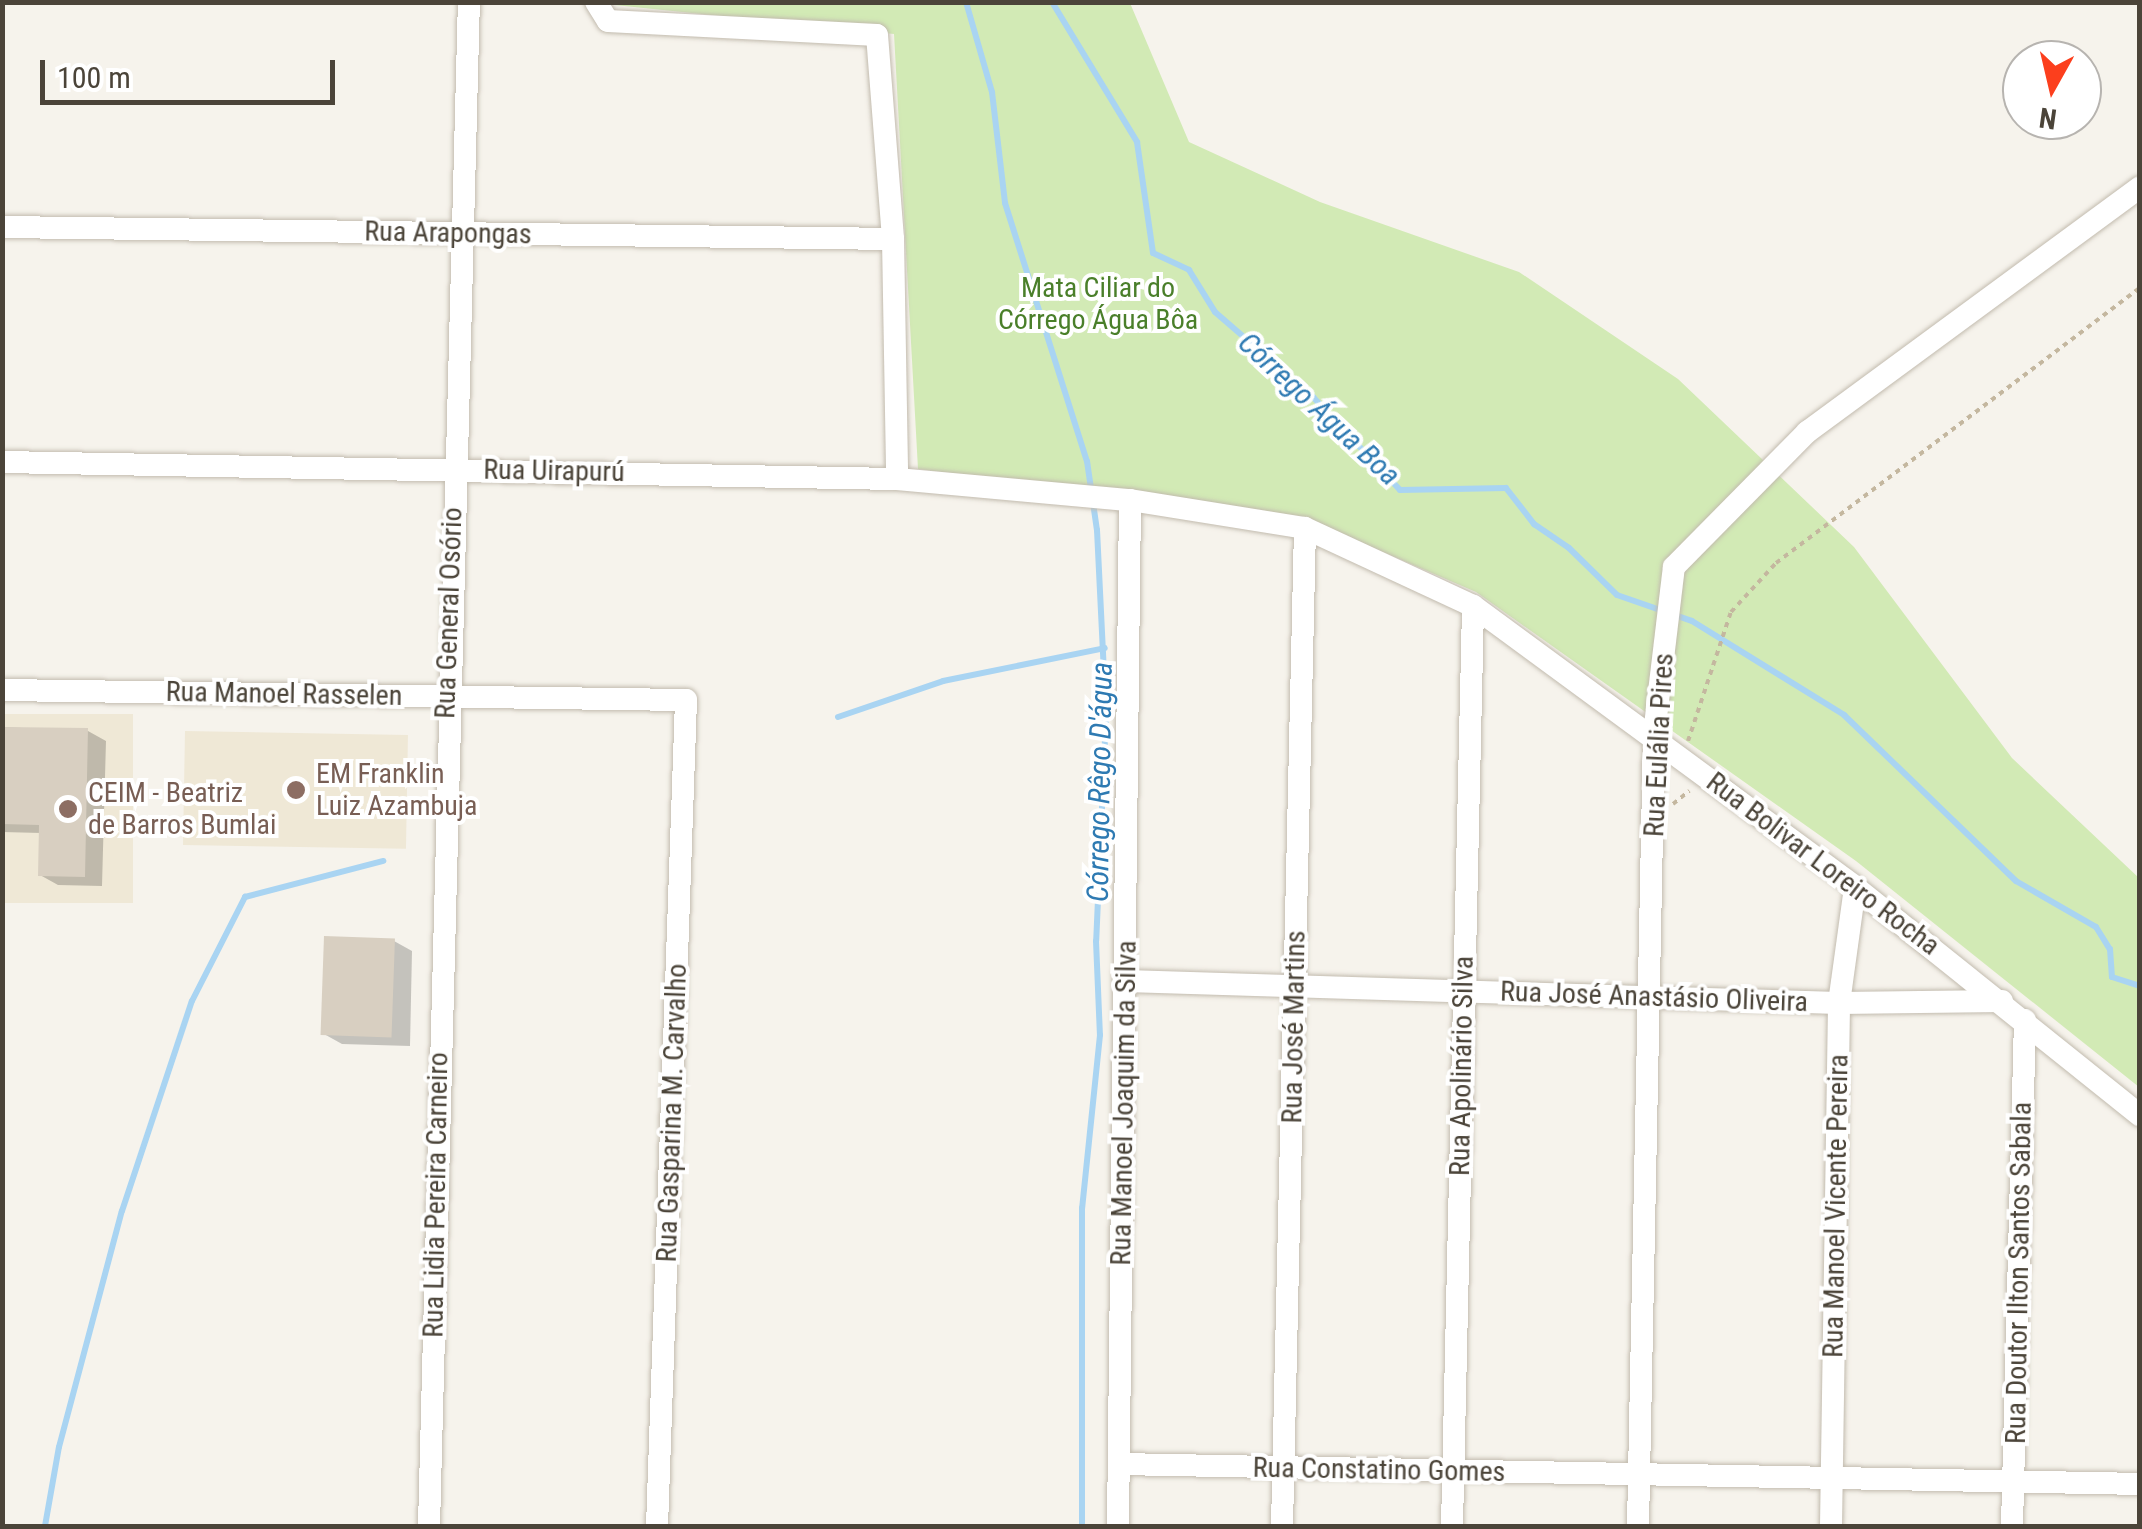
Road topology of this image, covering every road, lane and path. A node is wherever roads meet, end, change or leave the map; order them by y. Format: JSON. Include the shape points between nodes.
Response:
{"nodes":[{"id":1,"x":469,"y":2,"type":"edge"},
{"id":2,"x":596,"y":2,"type":"edge"},
{"id":3,"x":2140,"y":187,"type":"edge"},
{"id":4,"x":2,"y":227,"type":"edge"},
{"id":5,"x":461,"y":233,"type":"junction"},
{"id":6,"x":893,"y":242,"type":"junction"},
{"id":7,"x":2140,"y":288,"type":"edge"},
{"id":8,"x":2,"y":462,"type":"edge"},
{"id":9,"x":453,"y":470,"type":"junction"},
{"id":10,"x":897,"y":479,"type":"junction"},
{"id":11,"x":1104,"y":497,"type":"joint"},
{"id":12,"x":1130,"y":500,"type":"junction"},
{"id":13,"x":1305,"y":528,"type":"junction"},
{"id":14,"x":1474,"y":606,"type":"junction"},
{"id":15,"x":2,"y":690,"type":"edge"},
{"id":16,"x":446,"y":696,"type":"junction"},
{"id":17,"x":686,"y":700,"type":"joint"},
{"id":18,"x":1654,"y":734,"type":"junction"},
{"id":19,"x":1686,"y":745,"type":"dead end"},
{"id":20,"x":1708,"y":776,"type":"junction"},
{"id":21,"x":1654,"y":820,"type":"junction"},
{"id":22,"x":442,"y":864,"type":"joint"},
{"id":23,"x":1855,"y":887,"type":"junction"},
{"id":24,"x":1126,"y":981,"type":"junction"},
{"id":25,"x":1296,"y":986,"type":"junction"},
{"id":26,"x":1464,"y":992,"type":"junction"},
{"id":27,"x":1648,"y":997,"type":"junction"},
{"id":28,"x":2002,"y":1001,"type":"junction"},
{"id":29,"x":1840,"y":1003,"type":"junction"},
{"id":30,"x":2025,"y":1020,"type":"junction"},
{"id":31,"x":2140,"y":1115,"type":"edge"},
{"id":32,"x":1118,"y":1464,"type":"junction"},
{"id":33,"x":1283,"y":1468,"type":"junction"},
{"id":34,"x":1453,"y":1472,"type":"junction"},
{"id":35,"x":1638,"y":1476,"type":"junction"},
{"id":36,"x":1832,"y":1480,"type":"junction"},
{"id":37,"x":2013,"y":1484,"type":"junction"},
{"id":38,"x":2140,"y":1484,"type":"edge"},
{"id":39,"x":429,"y":1526,"type":"edge"},
{"id":40,"x":657,"y":1526,"type":"edge"},
{"id":41,"x":1118,"y":1526,"type":"edge"},
{"id":42,"x":1282,"y":1526,"type":"edge"},
{"id":43,"x":1452,"y":1526,"type":"edge"},
{"id":44,"x":1638,"y":1526,"type":"edge"},
{"id":45,"x":1831,"y":1526,"type":"edge"},
{"id":46,"x":2012,"y":1526,"type":"edge"}],
"edges":[{"from":1,"to":5,"type":"street","name":"Rua General Osório"},
{"from":2,"to":6,"type":"street","via":[[608,21],[876,35]]},
{"from":3,"to":18,"type":"street","name":"Rua Eulália Pires","via":[[1807,432],[1674,568]]},
{"from":4,"to":5,"type":"street","name":"Rua Arapongas"},
{"from":5,"to":6,"type":"street","name":"Rua Arapongas"},
{"from":5,"to":9,"type":"street","name":"Rua General Osório"},
{"from":6,"to":10,"type":"street"},
{"from":7,"to":19,"type":"path","via":[[1776,564],[1731,612]]},
{"from":8,"to":9,"type":"street","name":"Rua Uirapurú"},
{"from":9,"to":10,"type":"street","name":"Rua Uirapurú"},
{"from":9,"to":16,"type":"street","name":"Rua General Osório"},
{"from":10,"to":11,"type":"street","name":"Rua Uirapurú"},
{"from":11,"to":12,"type":"street","name":"Rua Bolivar Loreiro Rocha"},
{"from":12,"to":13,"type":"street","name":"Rua Bolivar Loreiro Rocha"},
{"from":12,"to":24,"type":"street","name":"Rua Manoel Joaquim da Silva"},
{"from":13,"to":14,"type":"street","name":"Rua Bolivar Loreiro Rocha"},
{"from":13,"to":25,"type":"street","name":"Rua José Martins"},
{"from":14,"to":18,"type":"street","name":"Rua Bolivar Loreiro Rocha"},
{"from":14,"to":26,"type":"street","name":"Rua Apolinário Silva"},
{"from":15,"to":16,"type":"street","name":"Rua Manoel Rasselen"},
{"from":16,"to":17,"type":"street","name":"Rua Manoel Rasselen"},
{"from":16,"to":22,"type":"street","name":"Rua General Osório"},
{"from":17,"to":40,"type":"street","name":"Rua Gasparina M. Carvalho"},
{"from":18,"to":20,"type":"street","name":"Rua Bolivar Loreiro Rocha"},
{"from":18,"to":21,"type":"street","name":"Rua Eulália Pires"},
{"from":20,"to":21,"type":"path"},
{"from":20,"to":23,"type":"street","name":"Rua Bolivar Loreiro Rocha"},
{"from":21,"to":27,"type":"street","name":"Rua Eulália Pires"},
{"from":22,"to":39,"type":"street","name":"Rua Lidia Pereira Carneiro"},
{"from":23,"to":28,"type":"street","name":"Rua Bolivar Loreiro Rocha"},
{"from":23,"to":29,"type":"street","name":"Rua Manoel Vicente Pereira"},
{"from":24,"to":25,"type":"street","name":"Rua José Anastásio Oliveira"},
{"from":24,"to":32,"type":"street","name":"Rua Manoel Joaquim da Silva"},
{"from":25,"to":26,"type":"street","name":"Rua José Anastásio Oliveira"},
{"from":25,"to":33,"type":"street","name":"Rua José Martins"},
{"from":26,"to":27,"type":"street","name":"Rua José Anastásio Oliveira"},
{"from":26,"to":34,"type":"street","name":"Rua Apolinário Silva"},
{"from":27,"to":29,"type":"street","name":"Rua José Anastásio Oliveira"},
{"from":27,"to":35,"type":"street","name":"Rua Eulália Pires"},
{"from":28,"to":29,"type":"street","name":"Rua José Anastásio Oliveira"},
{"from":28,"to":30,"type":"street","name":"Rua Bolivar Loreiro Rocha"},
{"from":29,"to":36,"type":"street","name":"Rua Manoel Vicente Pereira"},
{"from":30,"to":31,"type":"street","name":"Rua Bolivar Loreiro Rocha"},
{"from":30,"to":37,"type":"street","name":"Rua Doutor Ilton Santos Sabala"},
{"from":32,"to":33,"type":"street","name":"Rua Constatino Gomes"},
{"from":32,"to":41,"type":"street","name":"Rua Manoel Joaquim da Silva"},
{"from":33,"to":34,"type":"street","name":"Rua Constatino Gomes"},
{"from":33,"to":42,"type":"street","name":"Rua José Martins"},
{"from":34,"to":35,"type":"street","name":"Rua Constatino Gomes"},
{"from":34,"to":43,"type":"street","name":"Rua Apolinário Silva"},
{"from":35,"to":36,"type":"street","name":"Rua Constatino Gomes"},
{"from":35,"to":44,"type":"street","name":"Rua Eulália Pires"},
{"from":36,"to":37,"type":"street"},
{"from":36,"to":45,"type":"street","name":"Rua Manoel Vicente Pereira"},
{"from":37,"to":38,"type":"street"},
{"from":37,"to":46,"type":"street","name":"Rua Doutor Ilton Santos Sabala"}]}
